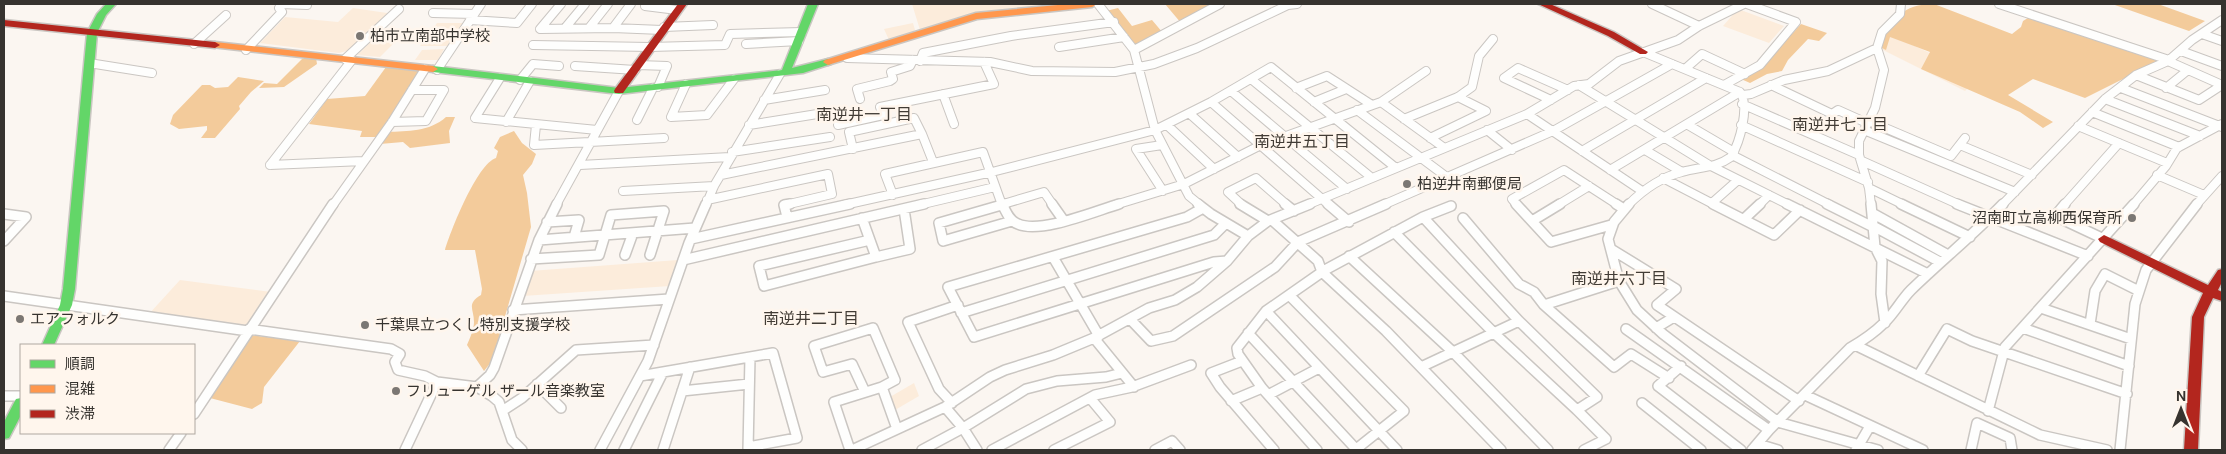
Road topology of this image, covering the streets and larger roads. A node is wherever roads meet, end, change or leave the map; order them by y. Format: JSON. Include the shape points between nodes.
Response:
{"nodes":[{"id":1,"x":111,"y":4,"type":"edge"},
{"id":2,"x":282,"y":4,"type":"edge"},
{"id":3,"x":481,"y":4,"type":"edge"},
{"id":4,"x":532,"y":4,"type":"edge"},
{"id":5,"x":561,"y":4,"type":"edge"},
{"id":6,"x":585,"y":4,"type":"edge"},
{"id":7,"x":608,"y":4,"type":"edge"},
{"id":8,"x":632,"y":4,"type":"edge"},
{"id":9,"x":813,"y":4,"type":"edge"},
{"id":10,"x":1092,"y":4,"type":"edge"},
{"id":11,"x":1098,"y":4,"type":"edge"},
{"id":12,"x":1220,"y":4,"type":"edge"},
{"id":13,"x":1297,"y":4,"type":"edge"},
{"id":14,"x":1544,"y":4,"type":"edge"},
{"id":15,"x":1652,"y":4,"type":"edge"},
{"id":16,"x":1744,"y":4,"type":"edge"},
{"id":17,"x":1748,"y":4,"type":"edge"},
{"id":18,"x":1901,"y":4,"type":"edge"},
{"id":19,"x":1999,"y":4,"type":"edge"},
{"id":20,"x":307,"y":5,"type":"dead end"},
{"id":21,"x":645,"y":6,"type":"dead end"},
{"id":22,"x":680,"y":7,"type":"edge"},
{"id":23,"x":399,"y":9,"type":"dead end"},
{"id":24,"x":433,"y":14,"type":"dead end"},
{"id":25,"x":226,"y":15,"type":"dead end"},
{"id":26,"x":472,"y":17,"type":"junction"},
{"id":27,"x":1114,"y":22,"type":"junction"},
{"id":28,"x":2221,"y":22,"type":"edge"},
{"id":29,"x":4,"y":23,"type":"edge"},
{"id":30,"x":713,"y":26,"type":"dead end"},
{"id":31,"x":1700,"y":26,"type":"junction"},
{"id":32,"x":564,"y":28,"type":"junction"},
{"id":33,"x":589,"y":28,"type":"junction"},
{"id":34,"x":613,"y":28,"type":"junction"},
{"id":35,"x":663,"y":29,"type":"junction"},
{"id":36,"x":92,"y":33,"type":"junction"},
{"id":37,"x":2202,"y":34,"type":"junction"},
{"id":38,"x":801,"y":36,"type":"junction"},
{"id":39,"x":1124,"y":37,"type":"junction"},
{"id":40,"x":1493,"y":39,"type":"dead end"},
{"id":41,"x":2222,"y":41,"type":"edge"},
{"id":42,"x":194,"y":44,"type":"junction"},
{"id":43,"x":746,"y":44,"type":"dead end"},
{"id":44,"x":533,"y":45,"type":"dead end"},
{"id":45,"x":650,"y":47,"type":"junction"},
{"id":46,"x":1059,"y":47,"type":"dead end"},
{"id":47,"x":1877,"y":48,"type":"junction"},
{"id":48,"x":246,"y":50,"type":"junction"},
{"id":49,"x":1134,"y":50,"type":"junction"},
{"id":50,"x":2181,"y":51,"type":"junction"},
{"id":51,"x":1643,"y":52,"type":"junction"},
{"id":52,"x":847,"y":58,"type":"junction"},
{"id":53,"x":348,"y":60,"type":"junction"},
{"id":54,"x":917,"y":61,"type":"junction"},
{"id":55,"x":2169,"y":61,"type":"junction"},
{"id":56,"x":984,"y":62,"type":"junction"},
{"id":57,"x":89,"y":63,"type":"junction"},
{"id":58,"x":1672,"y":64,"type":"junction"},
{"id":59,"x":559,"y":66,"type":"dead end"},
{"id":60,"x":575,"y":66,"type":"dead end"},
{"id":61,"x":2222,"y":66,"type":"edge"},
{"id":62,"x":636,"y":68,"type":"junction"},
{"id":63,"x":1138,"y":68,"type":"junction"},
{"id":64,"x":425,"y":69,"type":"junction"},
{"id":65,"x":1685,"y":69,"type":"junction"},
{"id":66,"x":437,"y":70,"type":"junction"},
{"id":67,"x":2188,"y":70,"type":"junction"},
{"id":68,"x":1426,"y":71,"type":"dead end"},
{"id":69,"x":152,"y":73,"type":"dead end"},
{"id":70,"x":782,"y":73,"type":"junction"},
{"id":71,"x":1746,"y":74,"type":"junction"},
{"id":72,"x":2136,"y":75,"type":"junction"},
{"id":73,"x":500,"y":78,"type":"junction"},
{"id":74,"x":1706,"y":78,"type":"junction"},
{"id":75,"x":734,"y":79,"type":"junction"},
{"id":76,"x":1251,"y":79,"type":"junction"},
{"id":77,"x":525,"y":80,"type":"junction"},
{"id":78,"x":686,"y":84,"type":"junction"},
{"id":79,"x":1579,"y":85,"type":"junction"},
{"id":80,"x":1724,"y":85,"type":"junction"},
{"id":81,"x":1770,"y":85,"type":"junction"},
{"id":82,"x":656,"y":88,"type":"junction"},
{"id":83,"x":1296,"y":88,"type":"junction"},
{"id":84,"x":2121,"y":88,"type":"junction"},
{"id":85,"x":2166,"y":88,"type":"junction"},
{"id":86,"x":1346,"y":89,"type":"junction"},
{"id":87,"x":412,"y":90,"type":"junction"},
{"id":88,"x":825,"y":90,"type":"dead end"},
{"id":89,"x":1568,"y":90,"type":"junction"},
{"id":90,"x":619,"y":91,"type":"junction"},
{"id":91,"x":1231,"y":91,"type":"junction"},
{"id":92,"x":943,"y":94,"type":"junction"},
{"id":93,"x":1458,"y":97,"type":"junction"},
{"id":94,"x":1742,"y":97,"type":"junction"},
{"id":95,"x":2105,"y":99,"type":"junction"},
{"id":96,"x":764,"y":100,"type":"junction"},
{"id":97,"x":860,"y":100,"type":"dead end"},
{"id":98,"x":1551,"y":100,"type":"junction"},
{"id":99,"x":1212,"y":102,"type":"junction"},
{"id":100,"x":1314,"y":102,"type":"junction"},
{"id":101,"x":1381,"y":102,"type":"junction"},
{"id":102,"x":1605,"y":103,"type":"junction"},
{"id":103,"x":1372,"y":105,"type":"junction"},
{"id":104,"x":1357,"y":110,"type":"junction"},
{"id":105,"x":836,"y":111,"type":"dead end"},
{"id":106,"x":2092,"y":112,"type":"junction"},
{"id":107,"x":1190,"y":114,"type":"junction"},
{"id":108,"x":1527,"y":114,"type":"junction"},
{"id":109,"x":1334,"y":118,"type":"junction"},
{"id":110,"x":1404,"y":119,"type":"junction"},
{"id":111,"x":637,"y":120,"type":"dead end"},
{"id":112,"x":1634,"y":120,"type":"junction"},
{"id":113,"x":392,"y":122,"type":"junction"},
{"id":114,"x":506,"y":122,"type":"junction"},
{"id":115,"x":954,"y":124,"type":"dead end"},
{"id":116,"x":536,"y":125,"type":"junction"},
{"id":117,"x":749,"y":125,"type":"junction"},
{"id":118,"x":838,"y":125,"type":"dead end"},
{"id":119,"x":1168,"y":125,"type":"junction"},
{"id":120,"x":1688,"y":125,"type":"junction"},
{"id":121,"x":1741,"y":125,"type":"junction"},
{"id":122,"x":1867,"y":125,"type":"junction"},
{"id":123,"x":2221,"y":125,"type":"edge"},
{"id":124,"x":2078,"y":126,"type":"junction"},
{"id":125,"x":1312,"y":127,"type":"junction"},
{"id":126,"x":597,"y":130,"type":"junction"},
{"id":127,"x":1155,"y":130,"type":"junction"},
{"id":128,"x":1487,"y":130,"type":"junction"},
{"id":129,"x":1554,"y":131,"type":"junction"},
{"id":130,"x":922,"y":134,"type":"junction"},
{"id":131,"x":1286,"y":136,"type":"junction"},
{"id":132,"x":2200,"y":136,"type":"junction"},
{"id":133,"x":830,"y":137,"type":"dead end"},
{"id":134,"x":664,"y":138,"type":"dead end"},
{"id":135,"x":1430,"y":138,"type":"junction"},
{"id":136,"x":1665,"y":138,"type":"junction"},
{"id":137,"x":591,"y":143,"type":"junction"},
{"id":138,"x":2119,"y":143,"type":"junction"},
{"id":139,"x":1162,"y":145,"type":"junction"},
{"id":140,"x":1261,"y":145,"type":"junction"},
{"id":141,"x":2179,"y":147,"type":"junction"},
{"id":142,"x":1443,"y":148,"type":"junction"},
{"id":143,"x":853,"y":150,"type":"junction"},
{"id":144,"x":1512,"y":150,"type":"junction"},
{"id":145,"x":1645,"y":150,"type":"junction"},
{"id":146,"x":1582,"y":151,"type":"junction"},
{"id":147,"x":1733,"y":153,"type":"junction"},
{"id":148,"x":731,"y":155,"type":"junction"},
{"id":149,"x":1238,"y":157,"type":"junction"},
{"id":150,"x":1421,"y":157,"type":"junction"},
{"id":151,"x":1860,"y":158,"type":"junction"},
{"id":152,"x":363,"y":161,"type":"junction"},
{"id":153,"x":933,"y":162,"type":"junction"},
{"id":154,"x":2167,"y":163,"type":"junction"},
{"id":155,"x":580,"y":165,"type":"junction"},
{"id":156,"x":1710,"y":165,"type":"junction"},
{"id":157,"x":1396,"y":168,"type":"junction"},
{"id":158,"x":1214,"y":169,"type":"junction"},
{"id":159,"x":1610,"y":170,"type":"junction"},
{"id":160,"x":992,"y":172,"type":"junction"},
{"id":161,"x":1682,"y":172,"type":"junction"},
{"id":162,"x":2157,"y":174,"type":"junction"},
{"id":163,"x":720,"y":175,"type":"junction"},
{"id":164,"x":2032,"y":175,"type":"junction"},
{"id":165,"x":2222,"y":176,"type":"edge"},
{"id":166,"x":1372,"y":178,"type":"junction"},
{"id":167,"x":1448,"y":178,"type":"junction"},
{"id":168,"x":1663,"y":178,"type":"junction"},
{"id":169,"x":1738,"y":180,"type":"junction"},
{"id":170,"x":1184,"y":184,"type":"junction"},
{"id":171,"x":1869,"y":185,"type":"junction"},
{"id":172,"x":714,"y":186,"type":"junction"},
{"id":173,"x":1589,"y":186,"type":"junction"},
{"id":174,"x":995,"y":187,"type":"junction"},
{"id":175,"x":1347,"y":189,"type":"junction"},
{"id":176,"x":623,"y":191,"type":"dead end"},
{"id":177,"x":1163,"y":191,"type":"junction"},
{"id":178,"x":1642,"y":191,"type":"junction"},
{"id":179,"x":2015,"y":192,"type":"junction"},
{"id":180,"x":893,"y":195,"type":"junction"},
{"id":181,"x":1768,"y":195,"type":"junction"},
{"id":182,"x":2204,"y":195,"type":"junction"},
{"id":183,"x":1324,"y":198,"type":"junction"},
{"id":184,"x":707,"y":200,"type":"junction"},
{"id":185,"x":1712,"y":203,"type":"junction"},
{"id":186,"x":1002,"y":205,"type":"junction"},
{"id":187,"x":1451,"y":206,"type":"dead end"},
{"id":188,"x":1203,"y":208,"type":"junction"},
{"id":189,"x":904,"y":209,"type":"junction"},
{"id":190,"x":1624,"y":209,"type":"junction"},
{"id":191,"x":1294,"y":210,"type":"junction"},
{"id":192,"x":1800,"y":210,"type":"junction"},
{"id":193,"x":1872,"y":213,"type":"junction"},
{"id":194,"x":4,"y":214,"type":"edge"},
{"id":195,"x":787,"y":217,"type":"junction"},
{"id":196,"x":1423,"y":217,"type":"junction"},
{"id":197,"x":862,"y":218,"type":"junction"},
{"id":198,"x":1463,"y":218,"type":"dead end"},
{"id":199,"x":1989,"y":218,"type":"junction"},
{"id":200,"x":1270,"y":220,"type":"junction"},
{"id":201,"x":1744,"y":220,"type":"junction"},
{"id":202,"x":1012,"y":221,"type":"junction"},
{"id":203,"x":1064,"y":221,"type":"junction"},
{"id":204,"x":1532,"y":221,"type":"junction"},
{"id":205,"x":547,"y":222,"type":"junction"},
{"id":206,"x":1349,"y":222,"type":"junction"},
{"id":207,"x":1226,"y":223,"type":"junction"},
{"id":208,"x":1611,"y":225,"type":"junction"},
{"id":209,"x":1873,"y":227,"type":"junction"},
{"id":210,"x":694,"y":228,"type":"junction"},
{"id":211,"x":659,"y":231,"type":"junction"},
{"id":212,"x":633,"y":232,"type":"junction"},
{"id":213,"x":1394,"y":232,"type":"junction"},
{"id":214,"x":605,"y":235,"type":"junction"},
{"id":215,"x":1248,"y":236,"type":"junction"},
{"id":216,"x":574,"y":237,"type":"junction"},
{"id":217,"x":1970,"y":237,"type":"junction"},
{"id":218,"x":691,"y":239,"type":"junction"},
{"id":219,"x":539,"y":240,"type":"junction"},
{"id":220,"x":870,"y":240,"type":"junction"},
{"id":221,"x":2104,"y":240,"type":"junction"},
{"id":222,"x":4,"y":241,"type":"edge"},
{"id":223,"x":1298,"y":242,"type":"junction"},
{"id":224,"x":1875,"y":247,"type":"junction"},
{"id":225,"x":1612,"y":249,"type":"junction"},
{"id":226,"x":625,"y":255,"type":"dead end"},
{"id":227,"x":650,"y":255,"type":"dead end"},
{"id":228,"x":1948,"y":255,"type":"junction"},
{"id":229,"x":1348,"y":256,"type":"junction"},
{"id":230,"x":2088,"y":256,"type":"junction"},
{"id":231,"x":876,"y":257,"type":"junction"},
{"id":232,"x":1053,"y":257,"type":"junction"},
{"id":233,"x":531,"y":259,"type":"junction"},
{"id":234,"x":684,"y":260,"type":"junction"},
{"id":235,"x":1227,"y":261,"type":"junction"},
{"id":236,"x":1940,"y":262,"type":"junction"},
{"id":237,"x":2153,"y":264,"type":"junction"},
{"id":238,"x":1322,"y":271,"type":"junction"},
{"id":239,"x":2222,"y":273,"type":"edge"},
{"id":240,"x":1928,"y":274,"type":"junction"},
{"id":241,"x":1066,"y":280,"type":"junction"},
{"id":242,"x":1619,"y":281,"type":"junction"},
{"id":243,"x":2139,"y":291,"type":"junction"},
{"id":244,"x":2210,"y":291,"type":"junction"},
{"id":245,"x":1289,"y":295,"type":"junction"},
{"id":246,"x":4,"y":296,"type":"edge"},
{"id":247,"x":2222,"y":297,"type":"edge"},
{"id":248,"x":669,"y":298,"type":"junction"},
{"id":249,"x":1080,"y":304,"type":"junction"},
{"id":250,"x":66,"y":305,"type":"junction"},
{"id":251,"x":1544,"y":305,"type":"junction"},
{"id":252,"x":2041,"y":308,"type":"junction"},
{"id":253,"x":959,"y":309,"type":"junction"},
{"id":254,"x":514,"y":310,"type":"junction"},
{"id":255,"x":1266,"y":311,"type":"junction"},
{"id":256,"x":1674,"y":317,"type":"junction"},
{"id":257,"x":1130,"y":319,"type":"junction"},
{"id":258,"x":1519,"y":321,"type":"junction"},
{"id":259,"x":1885,"y":323,"type":"junction"},
{"id":260,"x":2090,"y":324,"type":"junction"},
{"id":261,"x":2023,"y":328,"type":"junction"},
{"id":262,"x":1626,"y":329,"type":"dead end"},
{"id":263,"x":249,"y":330,"type":"junction"},
{"id":264,"x":1659,"y":331,"type":"junction"},
{"id":265,"x":1248,"y":333,"type":"junction"},
{"id":266,"x":1494,"y":333,"type":"junction"},
{"id":267,"x":1097,"y":337,"type":"junction"},
{"id":268,"x":2131,"y":339,"type":"junction"},
{"id":269,"x":48,"y":344,"type":"edge"},
{"id":270,"x":654,"y":345,"type":"junction"},
{"id":271,"x":1855,"y":345,"type":"junction"},
{"id":272,"x":1651,"y":346,"type":"junction"},
{"id":273,"x":2002,"y":351,"type":"junction"},
{"id":274,"x":1453,"y":352,"type":"junction"},
{"id":275,"x":750,"y":357,"type":"junction"},
{"id":276,"x":1242,"y":361,"type":"junction"},
{"id":277,"x":1191,"y":366,"type":"dead end"},
{"id":278,"x":1681,"y":366,"type":"junction"},
{"id":279,"x":2129,"y":366,"type":"junction"},
{"id":280,"x":690,"y":367,"type":"junction"},
{"id":281,"x":1421,"y":367,"type":"junction"},
{"id":282,"x":1319,"y":368,"type":"junction"},
{"id":283,"x":663,"y":372,"type":"junction"},
{"id":284,"x":1122,"y":373,"type":"junction"},
{"id":285,"x":640,"y":376,"type":"junction"},
{"id":286,"x":1918,"y":376,"type":"junction"},
{"id":287,"x":1669,"y":378,"type":"junction"},
{"id":288,"x":1293,"y":381,"type":"junction"},
{"id":289,"x":437,"y":382,"type":"junction"},
{"id":290,"x":537,"y":384,"type":"junction"},
{"id":291,"x":749,"y":384,"type":"junction"},
{"id":292,"x":477,"y":387,"type":"junction"},
{"id":293,"x":882,"y":387,"type":"junction"},
{"id":294,"x":1134,"y":388,"type":"junction"},
{"id":295,"x":682,"y":391,"type":"junction"},
{"id":296,"x":1265,"y":391,"type":"junction"},
{"id":297,"x":865,"y":392,"type":"junction"},
{"id":298,"x":2127,"y":394,"type":"junction"},
{"id":299,"x":4,"y":396,"type":"edge"},
{"id":300,"x":20,"y":396,"type":"edge"},
{"id":301,"x":1090,"y":398,"type":"junction"},
{"id":302,"x":1802,"y":398,"type":"junction"},
{"id":303,"x":1231,"y":401,"type":"junction"},
{"id":304,"x":1642,"y":403,"type":"dead end"},
{"id":305,"x":20,"y":405,"type":"edge"},
{"id":306,"x":948,"y":405,"type":"junction"},
{"id":307,"x":561,"y":408,"type":"dead end"},
{"id":308,"x":1577,"y":410,"type":"junction"},
{"id":309,"x":502,"y":411,"type":"junction"},
{"id":310,"x":1988,"y":411,"type":"junction"},
{"id":311,"x":195,"y":412,"type":"edge"},
{"id":312,"x":1778,"y":422,"type":"junction"},
{"id":313,"x":1870,"y":426,"type":"junction"},
{"id":314,"x":963,"y":428,"type":"junction"},
{"id":315,"x":898,"y":429,"type":"junction"},
{"id":316,"x":1769,"y":430,"type":"junction"},
{"id":317,"x":1379,"y":431,"type":"junction"},
{"id":318,"x":4,"y":434,"type":"edge"},
{"id":319,"x":180,"y":434,"type":"edge"},
{"id":320,"x":1755,"y":447,"type":"edge"},
{"id":321,"x":1858,"y":447,"type":"edge"},
{"id":322,"x":748,"y":449,"type":"edge"},
{"id":323,"x":1392,"y":449,"type":"edge"},
{"id":324,"x":169,"y":450,"type":"edge"},
{"id":325,"x":405,"y":450,"type":"edge"},
{"id":326,"x":522,"y":450,"type":"edge"},
{"id":327,"x":600,"y":450,"type":"edge"},
{"id":328,"x":624,"y":450,"type":"edge"},
{"id":329,"x":663,"y":450,"type":"edge"},
{"id":330,"x":851,"y":450,"type":"edge"},
{"id":331,"x":922,"y":450,"type":"edge"},
{"id":332,"x":977,"y":450,"type":"edge"},
{"id":333,"x":992,"y":450,"type":"edge"},
{"id":334,"x":1054,"y":450,"type":"edge"},
{"id":335,"x":1154,"y":450,"type":"edge"},
{"id":336,"x":1180,"y":450,"type":"edge"},
{"id":337,"x":1274,"y":450,"type":"edge"},
{"id":338,"x":1317,"y":450,"type":"edge"},
{"id":339,"x":1355,"y":450,"type":"edge"},
{"id":340,"x":1501,"y":450,"type":"edge"},
{"id":341,"x":1548,"y":450,"type":"edge"},
{"id":342,"x":1584,"y":450,"type":"edge"},
{"id":343,"x":1701,"y":450,"type":"edge"},
{"id":344,"x":1740,"y":450,"type":"edge"},
{"id":345,"x":1778,"y":450,"type":"edge"},
{"id":346,"x":1878,"y":450,"type":"edge"},
{"id":347,"x":1920,"y":450,"type":"edge"},
{"id":348,"x":1971,"y":450,"type":"edge"},
{"id":349,"x":2012,"y":450,"type":"edge"},
{"id":350,"x":2107,"y":450,"type":"edge"},
{"id":351,"x":2120,"y":450,"type":"edge"},
{"id":352,"x":2190,"y":450,"type":"edge"}],
"edges":[{"from":1,"to":36,"type":"street"},
{"from":2,"to":20,"type":"street"},
{"from":2,"to":48,"type":"street","via":[[279,8],[282,12]]},
{"from":3,"to":26,"type":"street"},
{"from":4,"to":26,"type":"street","via":[[517,22]]},
{"from":5,"to":32,"type":"street","via":[[540,29]]},
{"from":6,"to":32,"type":"street"},
{"from":7,"to":33,"type":"street"},
{"from":8,"to":34,"type":"street"},
{"from":9,"to":38,"type":"street"},
{"from":10,"to":52,"type":"street","via":[[976,16]]},
{"from":11,"to":27,"type":"street"},
{"from":12,"to":49,"type":"street"},
{"from":13,"to":63,"type":"street","via":[[1288,5],[1197,48]]},
{"from":14,"to":51,"type":"street"},
{"from":15,"to":31,"type":"street"},
{"from":16,"to":31,"type":"street"},
{"from":17,"to":71,"type":"street","via":[[1796,22],[1760,65]]},
{"from":18,"to":47,"type":"street","via":[[1900,14],[1882,32]]},
{"from":19,"to":55,"type":"street"},
{"from":21,"to":22,"type":"street"},
{"from":22,"to":35,"type":"street"},
{"from":23,"to":53,"type":"street"},
{"from":24,"to":26,"type":"street"},
{"from":25,"to":42,"type":"street"},
{"from":26,"to":66,"type":"street"},
{"from":27,"to":39,"type":"street"},
{"from":27,"to":54,"type":"street","via":[[1011,36],[923,53]]},
{"from":28,"to":37,"type":"street"},
{"from":29,"to":36,"type":"street"},
{"from":30,"to":35,"type":"street"},
{"from":31,"to":51,"type":"street","via":[[1678,40]]},
{"from":32,"to":33,"type":"street"},
{"from":33,"to":34,"type":"street"},
{"from":34,"to":35,"type":"street"},
{"from":35,"to":45,"type":"street"},
{"from":36,"to":42,"type":"street"},
{"from":36,"to":57,"type":"street"},
{"from":37,"to":41,"type":"street"},
{"from":37,"to":50,"type":"street"},
{"from":38,"to":43,"type":"street"},
{"from":38,"to":45,"type":"street","via":[[730,34],[725,45]]},
{"from":38,"to":70,"type":"street"},
{"from":39,"to":46,"type":"street"},
{"from":39,"to":49,"type":"street"},
{"from":40,"to":93,"type":"street","via":[[1479,51],[1472,87]]},
{"from":42,"to":48,"type":"street"},
{"from":44,"to":45,"type":"street"},
{"from":45,"to":62,"type":"street"},
{"from":47,"to":81,"type":"street","via":[[1828,71],[1803,74]]},
{"from":47,"to":122,"type":"street","via":[[1884,70],[1875,108]]},
{"from":48,"to":53,"type":"street"},
{"from":49,"to":63,"type":"street"},
{"from":50,"to":55,"type":"street"},
{"from":50,"to":61,"type":"street"},
{"from":51,"to":58,"type":"street"},
{"from":51,"to":79,"type":"street","via":[[1619,61],[1589,84]]},
{"from":52,"to":54,"type":"street"},
{"from":52,"to":70,"type":"street","via":[[820,67]]},
{"from":53,"to":64,"type":"street"},
{"from":53,"to":152,"type":"street","via":[[270,165]]},
{"from":54,"to":56,"type":"street"},
{"from":54,"to":97,"type":"street","via":[[891,72],[893,79],[890,81],[857,89]]},
{"from":55,"to":67,"type":"street"},
{"from":55,"to":72,"type":"street"},
{"from":56,"to":63,"type":"street","via":[[1032,72],[1115,72]]},
{"from":56,"to":92,"type":"street","via":[[994,84]]},
{"from":57,"to":69,"type":"street"},
{"from":57,"to":250,"type":"street"},
{"from":58,"to":65,"type":"street"},
{"from":58,"to":102,"type":"street"},
{"from":59,"to":77,"type":"street","via":[[533,64]]},
{"from":60,"to":62,"type":"street"},
{"from":62,"to":82,"type":"street","via":[[667,66]]},
{"from":62,"to":90,"type":"street"},
{"from":63,"to":127,"type":"street"},
{"from":64,"to":66,"type":"street"},
{"from":64,"to":87,"type":"street"},
{"from":65,"to":71,"type":"street","via":[[1702,54]]},
{"from":65,"to":74,"type":"street"},
{"from":66,"to":73,"type":"street"},
{"from":67,"to":85,"type":"street"},
{"from":67,"to":85,"type":"street","via":[[2222,85],[2199,100]]},
{"from":68,"to":101,"type":"street"},
{"from":70,"to":75,"type":"street"},
{"from":70,"to":96,"type":"street"},
{"from":71,"to":80,"type":"street"},
{"from":72,"to":84,"type":"street"},
{"from":72,"to":85,"type":"street"},
{"from":73,"to":77,"type":"street"},
{"from":73,"to":114,"type":"street","via":[[475,118]]},
{"from":74,"to":80,"type":"street"},
{"from":74,"to":112,"type":"street"},
{"from":75,"to":78,"type":"street"},
{"from":75,"to":78,"type":"street","via":[[707,115],[671,117]]},
{"from":76,"to":83,"type":"street","via":[[1271,67]]},
{"from":76,"to":91,"type":"street"},
{"from":76,"to":125,"type":"street"},
{"from":77,"to":90,"type":"street"},
{"from":77,"to":114,"type":"street"},
{"from":78,"to":82,"type":"street"},
{"from":79,"to":89,"type":"street"},
{"from":79,"to":102,"type":"street"},
{"from":80,"to":94,"type":"street"},
{"from":81,"to":94,"type":"street"},
{"from":81,"to":122,"type":"street","via":[[1832,114],[1838,110]]},
{"from":82,"to":90,"type":"street"},
{"from":82,"to":111,"type":"street"},
{"from":83,"to":86,"type":"street","via":[[1327,76]]},
{"from":83,"to":100,"type":"street"},
{"from":84,"to":95,"type":"street"},
{"from":84,"to":123,"type":"street"},
{"from":86,"to":100,"type":"street"},
{"from":86,"to":103,"type":"street"},
{"from":87,"to":113,"type":"street"},
{"from":87,"to":113,"type":"street","via":[[444,90],[426,121]]},
{"from":88,"to":96,"type":"street"},
{"from":89,"to":98,"type":"street"},
{"from":89,"to":98,"type":"street","via":[[1518,68],[1504,78]]},
{"from":90,"to":126,"type":"street"},
{"from":91,"to":99,"type":"street"},
{"from":91,"to":131,"type":"street"},
{"from":92,"to":115,"type":"street"},
{"from":92,"to":118,"type":"street","via":[[880,107],[883,115]]},
{"from":93,"to":110,"type":"street"},
{"from":93,"to":135,"type":"street","via":[[1486,111]]},
{"from":94,"to":120,"type":"street"},
{"from":94,"to":121,"type":"street"},
{"from":94,"to":151,"type":"street"},
{"from":95,"to":106,"type":"street"},
{"from":95,"to":132,"type":"street"},
{"from":96,"to":117,"type":"street"},
{"from":98,"to":108,"type":"street"},
{"from":99,"to":107,"type":"street"},
{"from":99,"to":140,"type":"street"},
{"from":100,"to":109,"type":"street"},
{"from":101,"to":103,"type":"street"},
{"from":101,"to":110,"type":"street"},
{"from":102,"to":112,"type":"street"},
{"from":102,"to":129,"type":"street"},
{"from":103,"to":104,"type":"street"},
{"from":104,"to":109,"type":"street"},
{"from":104,"to":150,"type":"street"},
{"from":105,"to":117,"type":"street"},
{"from":106,"to":124,"type":"street"},
{"from":106,"to":141,"type":"street"},
{"from":107,"to":119,"type":"street"},
{"from":107,"to":149,"type":"street"},
{"from":108,"to":128,"type":"street"},
{"from":108,"to":129,"type":"street"},
{"from":109,"to":125,"type":"street"},
{"from":109,"to":157,"type":"street"},
{"from":110,"to":135,"type":"street"},
{"from":112,"to":136,"type":"street"},
{"from":112,"to":146,"type":"street"},
{"from":113,"to":152,"type":"street"},
{"from":114,"to":116,"type":"street"},
{"from":116,"to":126,"type":"street"},
{"from":116,"to":137,"type":"street","via":[[534,145]]},
{"from":117,"to":148,"type":"street"},
{"from":119,"to":127,"type":"street"},
{"from":119,"to":158,"type":"street"},
{"from":120,"to":136,"type":"street"},
{"from":120,"to":147,"type":"street"},
{"from":121,"to":147,"type":"street"},
{"from":121,"to":171,"type":"street"},
{"from":122,"to":151,"type":"street","via":[[1859,141]]},
{"from":122,"to":164,"type":"street","via":[[1951,156],[1962,142]]},
{"from":122,"to":179,"type":"street"},
{"from":123,"to":132,"type":"street"},
{"from":124,"to":138,"type":"street"},
{"from":124,"to":164,"type":"street"},
{"from":125,"to":131,"type":"street"},
{"from":125,"to":166,"type":"street"},
{"from":126,"to":137,"type":"street"},
{"from":127,"to":139,"type":"street"},
{"from":127,"to":160,"type":"street"},
{"from":128,"to":142,"type":"street"},
{"from":128,"to":144,"type":"street"},
{"from":129,"to":144,"type":"street"},
{"from":129,"to":146,"type":"street"},
{"from":130,"to":143,"type":"street"},
{"from":130,"to":143,"type":"street","via":[[914,118],[849,132]]},
{"from":130,"to":153,"type":"street"},
{"from":131,"to":140,"type":"street"},
{"from":131,"to":175,"type":"street"},
{"from":132,"to":141,"type":"street"},
{"from":133,"to":148,"type":"street"},
{"from":134,"to":137,"type":"street"},
{"from":135,"to":142,"type":"street"},
{"from":136,"to":145,"type":"street"},
{"from":136,"to":156,"type":"street"},
{"from":137,"to":155,"type":"street"},
{"from":138,"to":154,"type":"street"},
{"from":138,"to":221,"type":"street","via":[[2055,216]]},
{"from":139,"to":170,"type":"street"},
{"from":139,"to":177,"type":"street","via":[[1136,149]]},
{"from":140,"to":149,"type":"street"},
{"from":140,"to":183,"type":"street"},
{"from":141,"to":154,"type":"street"},
{"from":142,"to":150,"type":"street"},
{"from":143,"to":163,"type":"street"},
{"from":144,"to":167,"type":"street"},
{"from":145,"to":159,"type":"street"},
{"from":145,"to":161,"type":"street"},
{"from":146,"to":159,"type":"street"},
{"from":147,"to":156,"type":"street","via":[[1723,162]]},
{"from":147,"to":209,"type":"street"},
{"from":148,"to":155,"type":"street"},
{"from":148,"to":163,"type":"street"},
{"from":149,"to":158,"type":"street"},
{"from":150,"to":157,"type":"street"},
{"from":150,"to":167,"type":"street"},
{"from":151,"to":171,"type":"street"},
{"from":151,"to":199,"type":"street"},
{"from":152,"to":263,"type":"street"},
{"from":153,"to":160,"type":"street","via":[[983,152]]},
{"from":153,"to":180,"type":"street","via":[[885,174]]},
{"from":154,"to":162,"type":"street"},
{"from":155,"to":205,"type":"street"},
{"from":156,"to":161,"type":"street"},
{"from":156,"to":169,"type":"street"},
{"from":157,"to":166,"type":"street"},
{"from":158,"to":170,"type":"street"},
{"from":159,"to":178,"type":"street"},
{"from":160,"to":174,"type":"street"},
{"from":160,"to":180,"type":"street"},
{"from":161,"to":168,"type":"street"},
{"from":162,"to":182,"type":"street"},
{"from":162,"to":221,"type":"street"},
{"from":163,"to":172,"type":"street"},
{"from":164,"to":179,"type":"street"},
{"from":165,"to":182,"type":"street"},
{"from":166,"to":175,"type":"street"},
{"from":167,"to":206,"type":"street"},
{"from":168,"to":178,"type":"street"},
{"from":168,"to":185,"type":"street"},
{"from":169,"to":181,"type":"street"},
{"from":169,"to":185,"type":"street"},
{"from":170,"to":177,"type":"street"},
{"from":170,"to":188,"type":"street","via":[[1189,196]]},
{"from":171,"to":193,"type":"street"},
{"from":171,"to":217,"type":"street"},
{"from":172,"to":176,"type":"street"},
{"from":172,"to":184,"type":"street"},
{"from":173,"to":190,"type":"street"},
{"from":173,"to":204,"type":"street"},
{"from":173,"to":204,"type":"street","via":[[1564,170],[1512,199]]},
{"from":174,"to":186,"type":"street"},
{"from":174,"to":189,"type":"street"},
{"from":175,"to":183,"type":"street"},
{"from":177,"to":203,"type":"street"},
{"from":178,"to":190,"type":"street"},
{"from":179,"to":199,"type":"street"},
{"from":180,"to":195,"type":"street"},
{"from":181,"to":192,"type":"street"},
{"from":181,"to":201,"type":"street"},
{"from":182,"to":237,"type":"street"},
{"from":183,"to":191,"type":"street"},
{"from":183,"to":206,"type":"street"},
{"from":184,"to":195,"type":"street","via":[[828,174],[832,194],[784,205]]},
{"from":184,"to":210,"type":"street"},
{"from":185,"to":201,"type":"street"},
{"from":186,"to":202,"type":"street"},
{"from":186,"to":202,"type":"street","via":[[939,222],[943,241]]},
{"from":186,"to":203,"type":"street","via":[[1044,192]]},
{"from":187,"to":196,"type":"street"},
{"from":188,"to":207,"type":"street"},
{"from":188,"to":232,"type":"street","via":[[1187,217]]},
{"from":189,"to":197,"type":"street"},
{"from":189,"to":231,"type":"street","via":[[910,249]]},
{"from":190,"to":208,"type":"street"},
{"from":191,"to":200,"type":"street"},
{"from":191,"to":200,"type":"street","via":[[1256,178],[1228,192],[1238,202]]},
{"from":192,"to":201,"type":"street","via":[[1774,235]]},
{"from":192,"to":224,"type":"street"},
{"from":193,"to":209,"type":"street"},
{"from":193,"to":228,"type":"street"},
{"from":194,"to":222,"type":"street","via":[[26,217]]},
{"from":195,"to":218,"type":"street"},
{"from":196,"to":213,"type":"street"},
{"from":196,"to":258,"type":"street"},
{"from":197,"to":220,"type":"street"},
{"from":197,"to":234,"type":"street"},
{"from":198,"to":251,"type":"street","via":[[1519,284],[1534,292]]},
{"from":199,"to":217,"type":"street"},
{"from":199,"to":230,"type":"street"},
{"from":200,"to":215,"type":"street"},
{"from":200,"to":223,"type":"street"},
{"from":202,"to":203,"type":"street","via":[[1035,227]]},
{"from":204,"to":208,"type":"street","via":[[1551,242]]},
{"from":205,"to":216,"type":"street","via":[[579,220]]},
{"from":205,"to":219,"type":"street"},
{"from":206,"to":223,"type":"street"},
{"from":207,"to":215,"type":"street"},
{"from":207,"to":241,"type":"street","via":[[1214,235]]},
{"from":208,"to":225,"type":"street","via":[[1608,239]]},
{"from":209,"to":224,"type":"street"},
{"from":209,"to":236,"type":"street"},
{"from":210,"to":211,"type":"street"},
{"from":210,"to":218,"type":"street"},
{"from":211,"to":212,"type":"street"},
{"from":211,"to":214,"type":"street","via":[[664,211],[611,215]]},
{"from":211,"to":227,"type":"street"},
{"from":212,"to":214,"type":"street"},
{"from":212,"to":226,"type":"street"},
{"from":213,"to":229,"type":"street"},
{"from":213,"to":266,"type":"street"},
{"from":214,"to":216,"type":"street"},
{"from":214,"to":233,"type":"street","via":[[599,255]]},
{"from":215,"to":235,"type":"street"},
{"from":216,"to":219,"type":"street"},
{"from":217,"to":228,"type":"street"},
{"from":218,"to":234,"type":"street"},
{"from":219,"to":233,"type":"street"},
{"from":220,"to":231,"type":"street"},
{"from":220,"to":231,"type":"street","via":[[759,266],[764,286]]},
{"from":221,"to":230,"type":"street"},
{"from":221,"to":237,"type":"street"},
{"from":223,"to":238,"type":"street","via":[[1318,260]]},
{"from":223,"to":257,"type":"street","via":[[1275,268],[1173,336],[1151,341]]},
{"from":224,"to":240,"type":"street"},
{"from":224,"to":259,"type":"street","via":[[1882,260],[1881,294]]},
{"from":225,"to":242,"type":"street"},
{"from":225,"to":256,"type":"street","via":[[1676,289],[1657,305]]},
{"from":228,"to":236,"type":"street"},
{"from":229,"to":238,"type":"street"},
{"from":229,"to":274,"type":"street"},
{"from":230,"to":252,"type":"street"},
{"from":232,"to":241,"type":"street"},
{"from":232,"to":253,"type":"street","via":[[948,287]]},
{"from":233,"to":254,"type":"street"},
{"from":234,"to":248,"type":"street"},
{"from":235,"to":249,"type":"street","via":[[1214,262]]},
{"from":235,"to":257,"type":"street","via":[[1197,287]]},
{"from":236,"to":240,"type":"street"},
{"from":237,"to":243,"type":"street","via":[[2146,270]]},
{"from":237,"to":244,"type":"street"},
{"from":238,"to":245,"type":"street"},
{"from":238,"to":281,"type":"street"},
{"from":239,"to":244,"type":"street"},
{"from":240,"to":259,"type":"street","via":[[1907,294]]},
{"from":241,"to":249,"type":"street"},
{"from":241,"to":253,"type":"street"},
{"from":242,"to":251,"type":"street"},
{"from":242,"to":264,"type":"street","via":[[1637,310]]},
{"from":243,"to":260,"type":"street","via":[[2105,274],[2098,280],[2095,290]]},
{"from":243,"to":268,"type":"street","via":[[2134,304]]},
{"from":244,"to":247,"type":"street"},
{"from":244,"to":352,"type":"street","via":[[2198,317]]},
{"from":245,"to":255,"type":"street"},
{"from":245,"to":317,"type":"street","via":[[1404,411]]},
{"from":246,"to":250,"type":"street"},
{"from":248,"to":254,"type":"street"},
{"from":248,"to":270,"type":"street"},
{"from":249,"to":253,"type":"street","via":[[974,337]]},
{"from":249,"to":267,"type":"street"},
{"from":250,"to":263,"type":"street"},
{"from":250,"to":269,"type":"street"},
{"from":251,"to":287,"type":"street","via":[[1614,368],[1631,354]]},
{"from":252,"to":260,"type":"street"},
{"from":252,"to":261,"type":"street"},
{"from":253,"to":306,"type":"street","via":[[908,322]]},
{"from":254,"to":292,"type":"street","via":[[494,368]]},
{"from":255,"to":265,"type":"street"},
{"from":255,"to":282,"type":"street"},
{"from":256,"to":264,"type":"street"},
{"from":256,"to":302,"type":"street"},
{"from":257,"to":267,"type":"street"},
{"from":258,"to":266,"type":"street"},
{"from":258,"to":308,"type":"street","via":[[1597,397]]},
{"from":259,"to":271,"type":"street"},
{"from":260,"to":268,"type":"street"},
{"from":261,"to":273,"type":"street"},
{"from":261,"to":279,"type":"street"},
{"from":262,"to":272,"type":"street"},
{"from":263,"to":289,"type":"street","via":[[391,349],[400,354],[395,362],[398,370]]},
{"from":263,"to":311,"type":"street"},
{"from":264,"to":272,"type":"street"},
{"from":264,"to":312,"type":"street"},
{"from":265,"to":276,"type":"street","via":[[1237,348]]},
{"from":265,"to":288,"type":"street"},
{"from":266,"to":274,"type":"street"},
{"from":266,"to":308,"type":"street"},
{"from":267,"to":284,"type":"street"},
{"from":267,"to":306,"type":"street","via":[[1004,370]]},
{"from":268,"to":279,"type":"street"},
{"from":270,"to":285,"type":"street"},
{"from":270,"to":290,"type":"street","via":[[576,350]]},
{"from":271,"to":286,"type":"street"},
{"from":271,"to":302,"type":"street"},
{"from":272,"to":278,"type":"street"},
{"from":273,"to":286,"type":"street","via":[[1947,329]]},
{"from":273,"to":298,"type":"street"},
{"from":273,"to":310,"type":"street"},
{"from":274,"to":281,"type":"street"},
{"from":274,"to":341,"type":"street"},
{"from":275,"to":280,"type":"street"},
{"from":275,"to":291,"type":"street"},
{"from":275,"to":322,"type":"street","via":[[773,353],[797,438]]},
{"from":276,"to":296,"type":"street"},
{"from":276,"to":303,"type":"street","via":[[1211,373]]},
{"from":277,"to":294,"type":"street"},
{"from":278,"to":287,"type":"street"},
{"from":278,"to":316,"type":"street"},
{"from":279,"to":298,"type":"street"},
{"from":280,"to":283,"type":"street"},
{"from":280,"to":295,"type":"street"},
{"from":281,"to":340,"type":"street"},
{"from":282,"to":288,"type":"street"},
{"from":282,"to":317,"type":"street"},
{"from":283,"to":285,"type":"street"},
{"from":283,"to":328,"type":"street"},
{"from":284,"to":294,"type":"street"},
{"from":284,"to":314,"type":"street","via":[[1057,381],[1026,389]]},
{"from":285,"to":327,"type":"street"},
{"from":286,"to":310,"type":"street"},
{"from":287,"to":344,"type":"street","via":[[1658,386]]},
{"from":288,"to":296,"type":"street"},
{"from":288,"to":339,"type":"street"},
{"from":289,"to":292,"type":"street"},
{"from":289,"to":325,"type":"street"},
{"from":290,"to":307,"type":"street"},
{"from":290,"to":309,"type":"street"},
{"from":291,"to":295,"type":"street"},
{"from":291,"to":322,"type":"street"},
{"from":292,"to":309,"type":"street","via":[[499,402]]},
{"from":293,"to":297,"type":"street"},
{"from":293,"to":297,"type":"street","via":[[895,380],[873,328],[814,346],[823,372],[852,364]]},
{"from":293,"to":315,"type":"street"},
{"from":294,"to":301,"type":"street"},
{"from":295,"to":329,"type":"street"},
{"from":296,"to":303,"type":"street"},
{"from":296,"to":338,"type":"street"},
{"from":297,"to":330,"type":"street","via":[[834,402]]},
{"from":298,"to":351,"type":"street"},
{"from":299,"to":300,"type":"street"},
{"from":301,"to":333,"type":"street"},
{"from":301,"to":334,"type":"street","via":[[1110,422]]},
{"from":302,"to":312,"type":"street"},
{"from":302,"to":313,"type":"street"},
{"from":303,"to":337,"type":"street"},
{"from":304,"to":343,"type":"street"},
{"from":305,"to":318,"type":"street"},
{"from":306,"to":314,"type":"street"},
{"from":306,"to":315,"type":"street"},
{"from":308,"to":342,"type":"street","via":[[1606,439]]},
{"from":309,"to":326,"type":"street","via":[[512,440]]},
{"from":310,"to":350,"type":"street","via":[[2040,435]]},
{"from":312,"to":316,"type":"street"},
{"from":312,"to":321,"type":"street"},
{"from":313,"to":321,"type":"street"},
{"from":313,"to":347,"type":"street"},
{"from":314,"to":331,"type":"street"},
{"from":314,"to":332,"type":"street"},
{"from":315,"to":330,"type":"street"},
{"from":316,"to":320,"type":"street"},
{"from":317,"to":323,"type":"street"},
{"from":317,"to":339,"type":"street"},
{"from":319,"to":324,"type":"street"},
{"from":320,"to":345,"type":"street"},
{"from":321,"to":346,"type":"street"},
{"from":335,"to":336,"type":"street","via":[[1172,441]]},
{"from":348,"to":349,"type":"street","via":[[1977,423],[2010,438]]}]}
